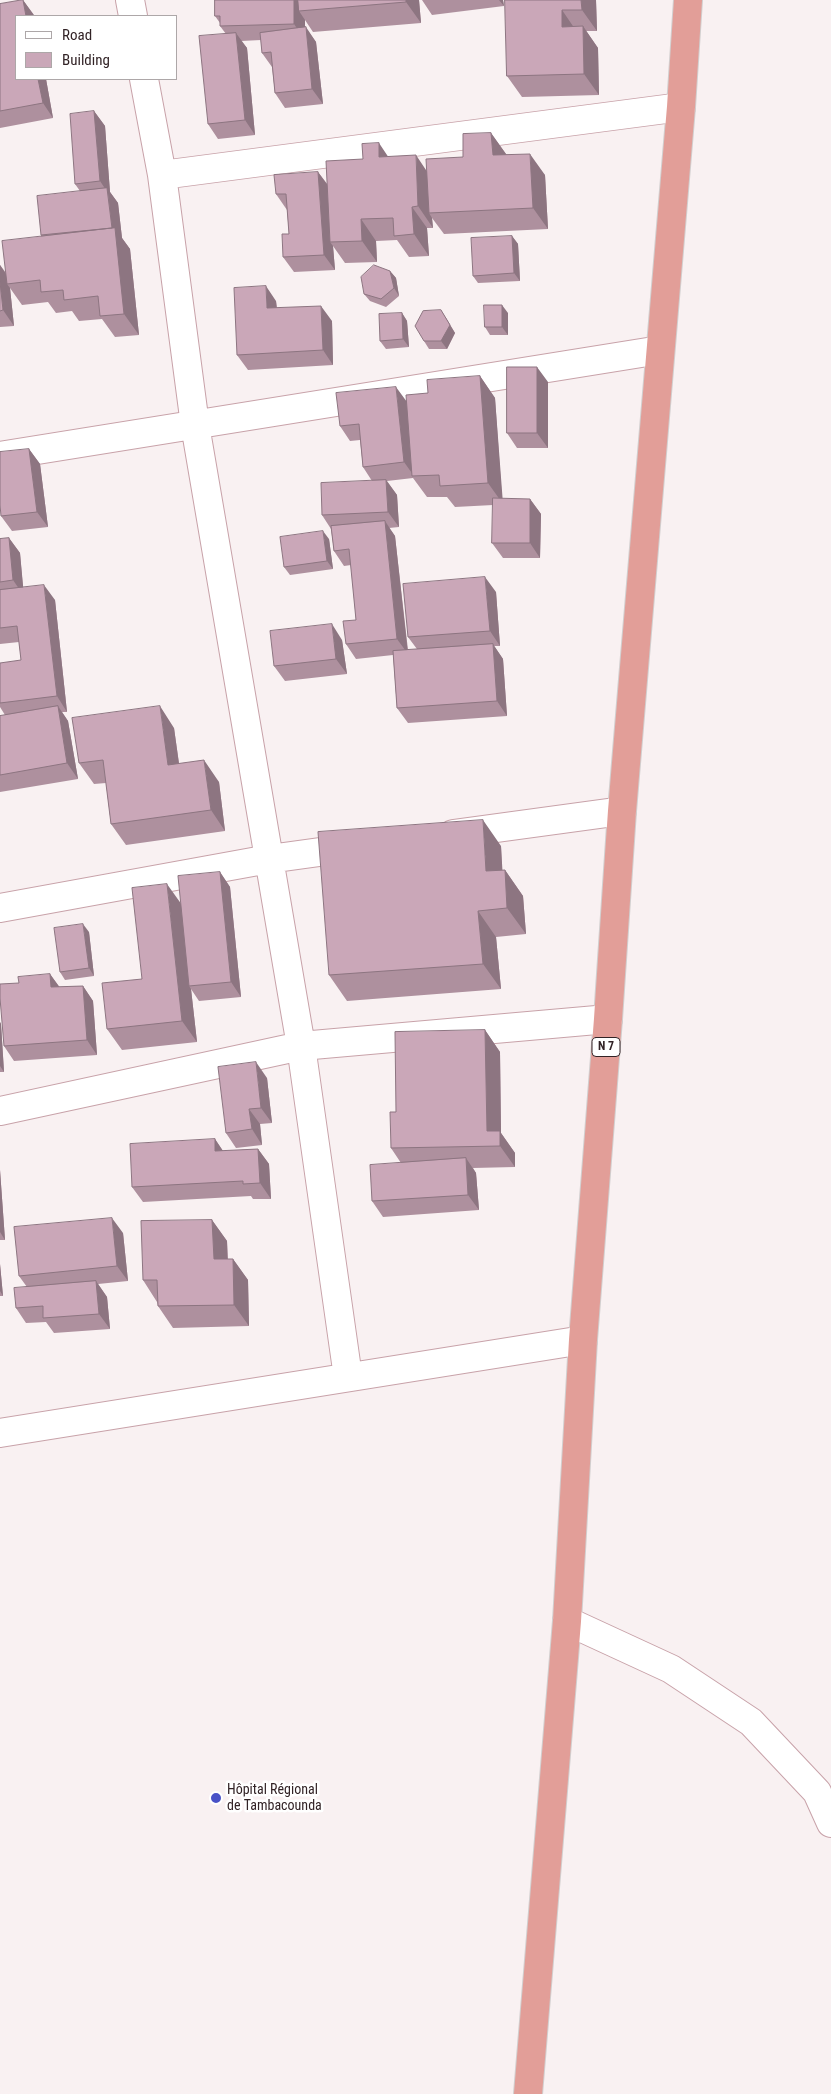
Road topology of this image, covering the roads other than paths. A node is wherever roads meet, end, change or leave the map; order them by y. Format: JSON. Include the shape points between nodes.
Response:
{"nodes":[{"id":1,"x":130,"y":0,"type":"edge"},
{"id":2,"x":688,"y":0,"type":"edge"},
{"id":3,"x":133,"y":15,"type":"edge"},
{"id":4,"x":144,"y":80,"type":"edge"},
{"id":5,"x":682,"y":107,"type":"junction"},
{"id":6,"x":162,"y":176,"type":"junction"},
{"id":7,"x":660,"y":350,"type":"junction"},
{"id":8,"x":195,"y":425,"type":"junction"},
{"id":9,"x":0,"y":456,"type":"edge"},
{"id":10,"x":622,"y":811,"type":"junction"},
{"id":11,"x":426,"y":838,"type":"edge"},
{"id":12,"x":377,"y":844,"type":"edge"},
{"id":13,"x":269,"y":859,"type":"junction"},
{"id":14,"x":0,"y":908,"type":"edge"},
{"id":15,"x":608,"y":1019,"type":"junction"},
{"id":16,"x":301,"y":1046,"type":"junction"},
{"id":17,"x":0,"y":1111,"type":"edge"},
{"id":18,"x":583,"y":1340,"type":"junction"},
{"id":19,"x":348,"y":1377,"type":"junction"},
{"id":20,"x":0,"y":1433,"type":"edge"},
{"id":21,"x":568,"y":1621,"type":"junction"},
{"id":22,"x":831,"y":1823,"type":"edge"},
{"id":23,"x":528,"y":2094,"type":"edge"}],
"edges":[{"from":1,"to":3,"type":"street"},
{"from":2,"to":5,"type":"highway","number":"N 7"},
{"from":4,"to":6,"type":"street"},
{"from":5,"to":6,"type":"street"},
{"from":5,"to":7,"type":"highway","number":"N 7"},
{"from":6,"to":8,"type":"street"},
{"from":7,"to":8,"type":"street"},
{"from":7,"to":10,"type":"highway","number":"N 7"},
{"from":8,"to":9,"type":"street"},
{"from":8,"to":13,"type":"street"},
{"from":10,"to":11,"type":"street"},
{"from":10,"to":15,"type":"highway","number":"N 7"},
{"from":12,"to":13,"type":"street"},
{"from":13,"to":14,"type":"street"},
{"from":13,"to":16,"type":"street"},
{"from":15,"to":16,"type":"street"},
{"from":15,"to":18,"type":"highway","number":"N 7"},
{"from":16,"to":17,"type":"street"},
{"from":16,"to":19,"type":"street"},
{"from":18,"to":19,"type":"street"},
{"from":18,"to":21,"type":"highway","number":"N 7"},
{"from":19,"to":20,"type":"street"},
{"from":21,"to":22,"type":"street","via":[[671,1669],[751,1722],[817,1792]]},
{"from":21,"to":23,"type":"highway","number":"N 7"}]}
